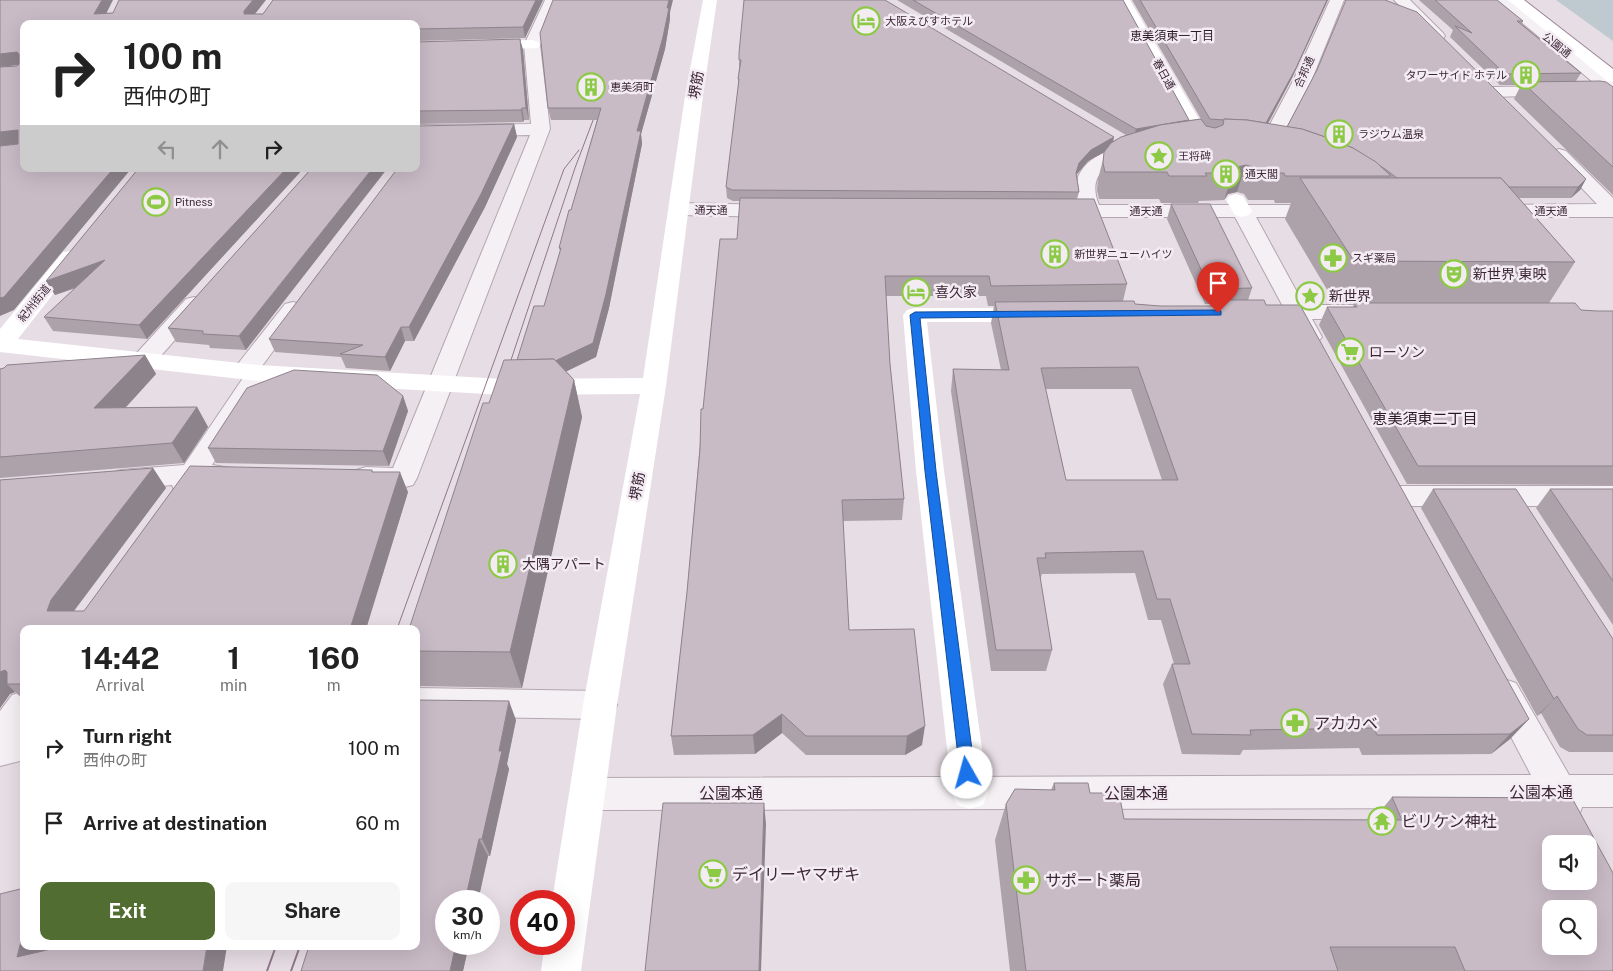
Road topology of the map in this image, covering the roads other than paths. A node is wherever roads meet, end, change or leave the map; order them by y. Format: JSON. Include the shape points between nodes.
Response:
{"nodes":[{"id":1,"x":552,"y":0,"type":"edge"},
{"id":2,"x":710,"y":0,"type":"edge"},
{"id":3,"x":1123,"y":0,"type":"edge"},
{"id":4,"x":1337,"y":0,"type":"edge"},
{"id":5,"x":1401,"y":0,"type":"edge"},
{"id":6,"x":1502,"y":0,"type":"edge"},
{"id":7,"x":1515,"y":0,"type":"edge"},
{"id":8,"x":532,"y":45,"type":"junction"},
{"id":9,"x":1447,"y":46,"type":"edge"},
{"id":10,"x":420,"y":47,"type":"edge"},
{"id":11,"x":1613,"y":76,"type":"edge"},
{"id":12,"x":1480,"y":79,"type":"edge"},
{"id":13,"x":1613,"y":90,"type":"edge"},
{"id":14,"x":1569,"y":91,"type":"edge"},
{"id":15,"x":1588,"y":91,"type":"edge"},
{"id":16,"x":1493,"y":92,"type":"junction"},
{"id":17,"x":1510,"y":108,"type":"edge"},
{"id":18,"x":542,"y":129,"type":"junction"},
{"id":19,"x":422,"y":131,"type":"edge"},
{"id":20,"x":1203,"y":141,"type":"edge"},
{"id":21,"x":1545,"y":142,"type":"edge"},
{"id":22,"x":1152,"y":143,"type":"edge"},
{"id":23,"x":1268,"y":144,"type":"edge"},
{"id":24,"x":1239,"y":206,"type":"junction"},
{"id":25,"x":679,"y":209,"type":"junction"},
{"id":26,"x":1613,"y":210,"type":"edge"},
{"id":27,"x":796,"y":211,"type":"edge"},
{"id":28,"x":1042,"y":211,"type":"edge"},
{"id":29,"x":1091,"y":211,"type":"junction"},
{"id":30,"x":1341,"y":211,"type":"edge"},
{"id":31,"x":1470,"y":211,"type":"edge"},
{"id":32,"x":86,"y":240,"type":"edge"},
{"id":33,"x":209,"y":287,"type":"edge"},
{"id":34,"x":305,"y":294,"type":"edge"},
{"id":35,"x":1287,"y":312,"type":"junction"},
{"id":36,"x":1386,"y":312,"type":"edge"},
{"id":37,"x":1052,"y":314,"type":"edge"},
{"id":38,"x":0,"y":345,"type":"edge"},
{"id":39,"x":1320,"y":356,"type":"edge"},
{"id":40,"x":143,"y":361,"type":"junction"},
{"id":41,"x":252,"y":372,"type":"junction"},
{"id":42,"x":441,"y":383,"type":"junction"},
{"id":43,"x":654,"y":386,"type":"junction"},
{"id":44,"x":1382,"y":470,"type":"edge"},
{"id":45,"x":193,"y":474,"type":"junction"},
{"id":46,"x":243,"y":475,"type":"edge"},
{"id":47,"x":343,"y":477,"type":"edge"},
{"id":48,"x":97,"y":482,"type":"edge"},
{"id":49,"x":1396,"y":496,"type":"junction"},
{"id":50,"x":1512,"y":496,"type":"junction"},
{"id":51,"x":1613,"y":496,"type":"edge"},
{"id":52,"x":171,"y":505,"type":"edge"},
{"id":53,"x":1528,"y":521,"type":"edge"},
{"id":54,"x":1410,"y":522,"type":"edge"},
{"id":55,"x":1492,"y":670,"type":"edge"},
{"id":56,"x":420,"y":702,"type":"edge"},
{"id":57,"x":600,"y":705,"type":"junction"},
{"id":58,"x":20,"y":710,"type":"edge"},
{"id":59,"x":0,"y":738,"type":"edge"},
{"id":60,"x":20,"y":746,"type":"edge"},
{"id":61,"x":0,"y":750,"type":"edge"},
{"id":62,"x":1613,"y":791,"type":"edge"},
{"id":63,"x":1558,"y":792,"type":"junction"},
{"id":64,"x":970,"y":793,"type":"junction"},
{"id":65,"x":588,"y":794,"type":"junction"},
{"id":66,"x":1580,"y":826,"type":"edge"},
{"id":67,"x":561,"y":971,"type":"edge"}],
"edges":[{"from":1,"to":8,"type":"street"},
{"from":2,"to":25,"type":"main road","name":"堺筋"},
{"from":3,"to":20,"type":"main road","name":"春日通"},
{"from":4,"to":23,"type":"street","name":"合邦通"},
{"from":5,"to":9,"type":"street"},
{"from":6,"to":13,"type":"street","name":"公園通"},
{"from":7,"to":11,"type":"main road"},
{"from":8,"to":10,"type":"main road"},
{"from":8,"to":18,"type":"street"},
{"from":12,"to":16,"type":"street"},
{"from":13,"to":15,"type":"street"},
{"from":14,"to":16,"type":"street"},
{"from":16,"to":17,"type":"street"},
{"from":18,"to":19,"type":"street"},
{"from":18,"to":42,"type":"street"},
{"from":21,"to":26,"type":"street"},
{"from":22,"to":29,"type":"street","via":[[1122,144],[1098,164],[1087,177],[1084,192]]},
{"from":24,"to":29,"type":"street","name":"通天通"},
{"from":24,"to":30,"type":"street","name":"通天通"},
{"from":24,"to":35,"type":"street"},
{"from":25,"to":27,"type":"street","name":"通天通"},
{"from":25,"to":43,"type":"main road","name":"堺筋"},
{"from":26,"to":31,"type":"street","name":"通天通"},
{"from":28,"to":29,"type":"street","name":"通天通"},
{"from":32,"to":38,"type":"main road","name":"紀州街道"},
{"from":33,"to":40,"type":"street"},
{"from":34,"to":41,"type":"street"},
{"from":35,"to":36,"type":"street"},
{"from":35,"to":39,"type":"street"},
{"from":37,"to":64,"type":"main road","via":[[915,315],[930,471]]},
{"from":38,"to":40,"type":"main road"},
{"from":40,"to":41,"type":"main road"},
{"from":41,"to":42,"type":"main road"},
{"from":41,"to":45,"type":"street"},
{"from":42,"to":43,"type":"main road","via":[[503,387]]},
{"from":42,"to":47,"type":"street","via":[[402,478]]},
{"from":43,"to":57,"type":"main road","name":"堺筋"},
{"from":44,"to":49,"type":"street"},
{"from":45,"to":46,"type":"street"},
{"from":45,"to":48,"type":"street"},
{"from":45,"to":52,"type":"street"},
{"from":49,"to":50,"type":"street"},
{"from":49,"to":54,"type":"street"},
{"from":50,"to":51,"type":"street"},
{"from":50,"to":53,"type":"street"},
{"from":55,"to":63,"type":"street"},
{"from":56,"to":57,"type":"street"},
{"from":57,"to":65,"type":"main road","name":"堺筋"},
{"from":58,"to":59,"type":"street"},
{"from":60,"to":61,"type":"street"},
{"from":62,"to":63,"type":"street","name":"公園本通"},
{"from":63,"to":64,"type":"street","name":"公園本通"},
{"from":63,"to":66,"type":"street"},
{"from":64,"to":65,"type":"street","name":"公園本通"},
{"from":65,"to":67,"type":"main road","name":"堺筋"}]}
